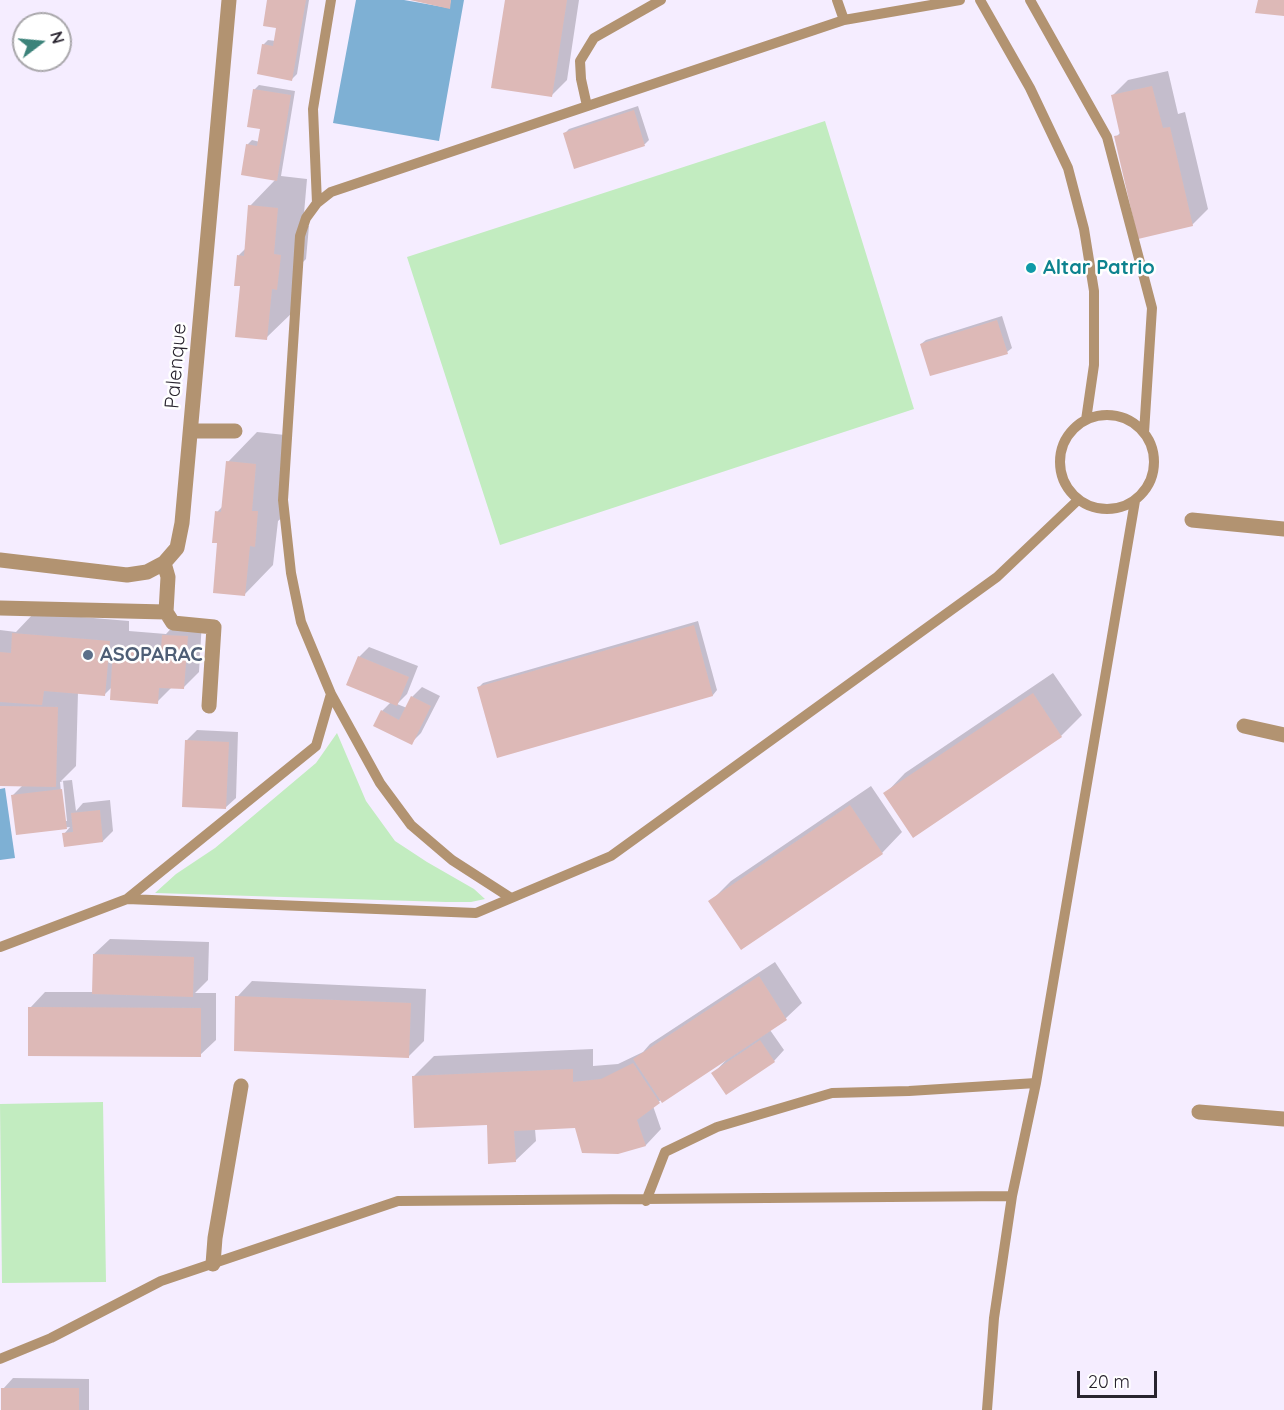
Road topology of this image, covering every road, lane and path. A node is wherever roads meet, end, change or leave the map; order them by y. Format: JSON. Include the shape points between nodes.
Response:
{"nodes":[{"id":1,"x":229,"y":0,"type":"edge"},
{"id":2,"x":331,"y":0,"type":"edge"},
{"id":3,"x":661,"y":0,"type":"edge"},
{"id":4,"x":837,"y":0,"type":"edge"},
{"id":5,"x":960,"y":0,"type":"edge"},
{"id":6,"x":980,"y":0,"type":"edge"},
{"id":7,"x":1030,"y":0,"type":"edge"},
{"id":8,"x":844,"y":20,"type":"junction"},
{"id":9,"x":587,"y":106,"type":"junction"},
{"id":10,"x":316,"y":203,"type":"junction"},
{"id":11,"x":1086,"y":420,"type":"junction"},
{"id":12,"x":191,"y":431,"type":"junction"},
{"id":13,"x":235,"y":431,"type":"dead end"},
{"id":14,"x":1144,"y":433,"type":"junction"},
{"id":15,"x":1078,"y":500,"type":"junction"},
{"id":16,"x":1134,"y":501,"type":"junction"},
{"id":17,"x":1192,"y":520,"type":"dead end"},
{"id":18,"x":1284,"y":529,"type":"edge"},
{"id":19,"x":0,"y":560,"type":"edge"},
{"id":20,"x":164,"y":563,"type":"junction"},
{"id":21,"x":0,"y":608,"type":"edge"},
{"id":22,"x":166,"y":612,"type":"junction"},
{"id":23,"x":331,"y":694,"type":"junction"},
{"id":24,"x":209,"y":706,"type":"dead end"},
{"id":25,"x":1244,"y":726,"type":"dead end"},
{"id":26,"x":1284,"y":735,"type":"edge"},
{"id":27,"x":511,"y":898,"type":"junction"},
{"id":28,"x":127,"y":899,"type":"junction"},
{"id":29,"x":0,"y":947,"type":"edge"},
{"id":30,"x":1036,"y":1083,"type":"junction"},
{"id":31,"x":241,"y":1086,"type":"dead end"},
{"id":32,"x":1199,"y":1112,"type":"dead end"},
{"id":33,"x":1284,"y":1119,"type":"edge"},
{"id":34,"x":1012,"y":1196,"type":"junction"},
{"id":35,"x":646,"y":1201,"type":"junction"},
{"id":36,"x":213,"y":1264,"type":"junction"},
{"id":37,"x":0,"y":1359,"type":"edge"},
{"id":38,"x":987,"y":1410,"type":"edge"}],
"edges":[{"from":1,"to":12,"type":"street","name":"Palenque"},
{"from":2,"to":10,"type":"lane","via":[[313,109]]},
{"from":3,"to":9,"type":"lane","via":[[594,38],[580,61]]},
{"from":4,"to":8,"type":"lane"},
{"from":5,"to":8,"type":"lane"},
{"from":6,"to":11,"type":"lane","via":[[1030,88],[1068,168],[1084,229],[1094,291],[1094,365]]},
{"from":7,"to":14,"type":"lane","via":[[1110,148],[1152,308]]},
{"from":8,"to":9,"type":"lane"},
{"from":9,"to":10,"type":"lane","via":[[331,192]]},
{"from":10,"to":23,"type":"lane","via":[[300,236],[283,500],[301,622]]},
{"from":11,"to":14,"type":"lane","via":[[1102,415],[1117,417]]},
{"from":11,"to":15,"type":"lane","via":[[1074,429],[1060,457],[1061,473]]},
{"from":12,"to":13,"type":"street"},
{"from":12,"to":20,"type":"street","name":"Palenque","via":[[177,548]]},
{"from":14,"to":16,"type":"lane","via":[[1154,461],[1152,476]]},
{"from":15,"to":16,"type":"lane","via":[[1106,510]]},
{"from":15,"to":27,"type":"lane","via":[[997,577],[611,856]]},
{"from":16,"to":30,"type":"lane"},
{"from":17,"to":18,"type":"street"},
{"from":19,"to":20,"type":"street","via":[[126,574],[147,572]]},
{"from":20,"to":22,"type":"street","via":[[168,577]]},
{"from":21,"to":22,"type":"street"},
{"from":22,"to":24,"type":"street","via":[[172,622],[214,627]]},
{"from":23,"to":27,"type":"lane","via":[[380,783],[411,825],[452,860]]},
{"from":23,"to":28,"type":"lane","via":[[316,746]]},
{"from":25,"to":26,"type":"street"},
{"from":27,"to":28,"type":"lane","via":[[476,913]]},
{"from":28,"to":29,"type":"lane"},
{"from":30,"to":34,"type":"lane"},
{"from":30,"to":35,"type":"lane","via":[[832,1093],[717,1127],[665,1152]]},
{"from":31,"to":36,"type":"street"},
{"from":32,"to":33,"type":"street"},
{"from":34,"to":35,"type":"lane"},
{"from":34,"to":38,"type":"lane","via":[[994,1318]]},
{"from":35,"to":36,"type":"lane","via":[[398,1201]]},
{"from":36,"to":37,"type":"lane","via":[[161,1281],[51,1338]]}]}
